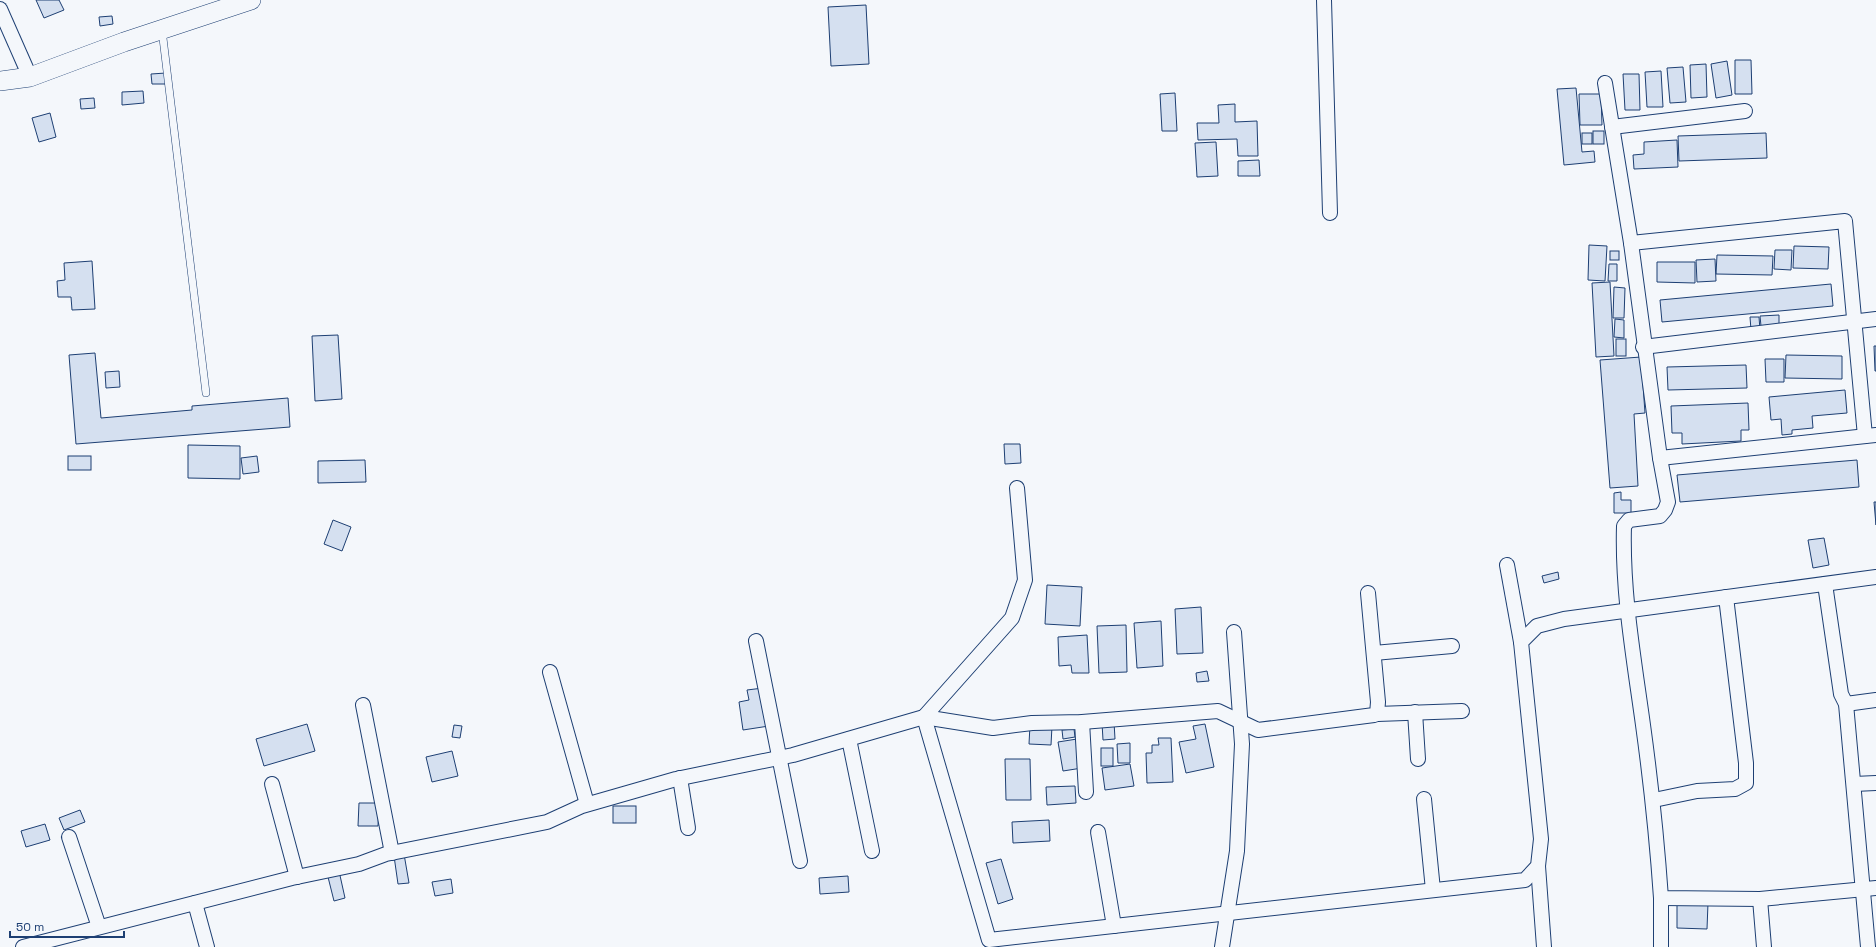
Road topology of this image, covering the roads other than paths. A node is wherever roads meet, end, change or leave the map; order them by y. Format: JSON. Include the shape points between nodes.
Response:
{"nodes":[{"id":1,"x":252,"y":0,"type":"edge"},
{"id":2,"x":1324,"y":0,"type":"edge"},
{"id":3,"x":0,"y":9,"type":"edge"},
{"id":4,"x":162,"y":30,"type":"junction"},
{"id":5,"x":30,"y":77,"type":"junction"},
{"id":6,"x":0,"y":81,"type":"edge"},
{"id":7,"x":1605,"y":83,"type":"dead end"},
{"id":8,"x":1745,"y":111,"type":"dead end"},
{"id":9,"x":1612,"y":127,"type":"junction"},
{"id":10,"x":1330,"y":213,"type":"dead end"},
{"id":11,"x":1631,"y":243,"type":"junction"},
{"id":12,"x":1876,"y":319,"type":"edge"},
{"id":13,"x":1854,"y":321,"type":"junction"},
{"id":14,"x":1643,"y":347,"type":"junction"},
{"id":15,"x":206,"y":393,"type":"dead end"},
{"id":16,"x":1871,"y":435,"type":"edge"},
{"id":17,"x":1660,"y":458,"type":"junction"},
{"id":18,"x":1018,"y":488,"type":"dead end"},
{"id":19,"x":1507,"y":565,"type":"dead end"},
{"id":20,"x":1876,"y":577,"type":"edge"},
{"id":21,"x":1824,"y":584,"type":"junction"},
{"id":22,"x":1368,"y":593,"type":"dead end"},
{"id":23,"x":1726,"y":597,"type":"junction"},
{"id":24,"x":1627,"y":610,"type":"junction"},
{"id":25,"x":1234,"y":632,"type":"dead end"},
{"id":26,"x":756,"y":640,"type":"dead end"},
{"id":27,"x":1521,"y":642,"type":"junction"},
{"id":28,"x":1452,"y":646,"type":"dead end"},
{"id":29,"x":1374,"y":653,"type":"junction"},
{"id":30,"x":550,"y":672,"type":"dead end"},
{"id":31,"x":1876,"y":700,"type":"edge"},
{"id":32,"x":1846,"y":704,"type":"junction"},
{"id":33,"x":363,"y":705,"type":"dead end"},
{"id":34,"x":1462,"y":711,"type":"dead end"},
{"id":35,"x":1415,"y":712,"type":"junction"},
{"id":36,"x":1377,"y":714,"type":"junction"},
{"id":37,"x":924,"y":716,"type":"junction"},
{"id":38,"x":1240,"y":721,"type":"junction"},
{"id":39,"x":1082,"y":722,"type":"junction"},
{"id":40,"x":849,"y":738,"type":"junction"},
{"id":41,"x":780,"y":758,"type":"junction"},
{"id":42,"x":1418,"y":758,"type":"dead end"},
{"id":43,"x":680,"y":778,"type":"junction"},
{"id":44,"x":1876,"y":783,"type":"edge"},
{"id":45,"x":272,"y":784,"type":"dead end"},
{"id":46,"x":1854,"y":784,"type":"junction"},
{"id":47,"x":1086,"y":792,"type":"dead end"},
{"id":48,"x":1424,"y":799,"type":"dead end"},
{"id":49,"x":1654,"y":800,"type":"junction"},
{"id":50,"x":586,"y":804,"type":"junction"},
{"id":51,"x":688,"y":828,"type":"dead end"},
{"id":52,"x":1098,"y":832,"type":"dead end"},
{"id":53,"x":69,"y":837,"type":"dead end"},
{"id":54,"x":872,"y":851,"type":"dead end"},
{"id":55,"x":392,"y":853,"type":"junction"},
{"id":56,"x":800,"y":861,"type":"dead end"},
{"id":57,"x":1538,"y":866,"type":"junction"},
{"id":58,"x":296,"y":877,"type":"junction"},
{"id":59,"x":1870,"y":888,"type":"edge"},
{"id":60,"x":1433,"y":890,"type":"junction"},
{"id":61,"x":1661,"y":898,"type":"junction"},
{"id":62,"x":1760,"y":899,"type":"junction"},
{"id":63,"x":195,"y":903,"type":"junction"},
{"id":64,"x":1227,"y":913,"type":"junction"},
{"id":65,"x":1114,"y":926,"type":"junction"},
{"id":66,"x":99,"y":928,"type":"junction"},
{"id":67,"x":23,"y":947,"type":"edge"},
{"id":68,"x":207,"y":947,"type":"edge"},
{"id":69,"x":1222,"y":947,"type":"edge"},
{"id":70,"x":1544,"y":947,"type":"edge"},
{"id":71,"x":1661,"y":947,"type":"edge"},
{"id":72,"x":1764,"y":947,"type":"edge"},
{"id":73,"x":1868,"y":947,"type":"edge"}],
"edges":[{"from":1,"to":4,"type":"main road"},
{"from":2,"to":10,"type":"street"},
{"from":3,"to":5,"type":"street"},
{"from":4,"to":5,"type":"main road"},
{"from":4,"to":15,"type":"lane"},
{"from":5,"to":6,"type":"main road"},
{"from":7,"to":9,"type":"street"},
{"from":8,"to":9,"type":"street"},
{"from":9,"to":11,"type":"street"},
{"from":11,"to":13,"type":"street","via":[[1845,221]]},
{"from":11,"to":14,"type":"street"},
{"from":12,"to":13,"type":"street"},
{"from":13,"to":14,"type":"street"},
{"from":13,"to":16,"type":"street"},
{"from":14,"to":17,"type":"street"},
{"from":16,"to":17,"type":"street"},
{"from":17,"to":24,"type":"street","via":[[1668,502],[1665,510],[1660,516],[1629,520],[1624,526]]},
{"from":18,"to":37,"type":"street","via":[[1025,580],[1012,618]]},
{"from":19,"to":27,"type":"street"},
{"from":20,"to":21,"type":"street"},
{"from":21,"to":23,"type":"street"},
{"from":21,"to":32,"type":"street","via":[[1841,694]]},
{"from":22,"to":29,"type":"street"},
{"from":23,"to":24,"type":"street"},
{"from":23,"to":49,"type":"street","via":[[1746,783],[1735,789],[1697,792]]},
{"from":24,"to":27,"type":"street","via":[[1564,619],[1538,626]]},
{"from":24,"to":49,"type":"street"},
{"from":25,"to":38,"type":"street"},
{"from":26,"to":41,"type":"street"},
{"from":27,"to":57,"type":"street","via":[[1541,839]]},
{"from":28,"to":29,"type":"street"},
{"from":29,"to":36,"type":"street"},
{"from":30,"to":50,"type":"street"},
{"from":31,"to":32,"type":"street"},
{"from":32,"to":46,"type":"street"},
{"from":33,"to":55,"type":"street"},
{"from":34,"to":35,"type":"street"},
{"from":35,"to":36,"type":"street"},
{"from":35,"to":42,"type":"street"},
{"from":36,"to":38,"type":"street","via":[[1258,730]]},
{"from":37,"to":39,"type":"street","via":[[993,728],[1032,723]]},
{"from":37,"to":40,"type":"street"},
{"from":37,"to":65,"type":"street","via":[[989,940]]},
{"from":38,"to":39,"type":"street","via":[[1218,711]]},
{"from":38,"to":64,"type":"street","via":[[1242,744],[1237,851]]},
{"from":39,"to":47,"type":"street"},
{"from":40,"to":41,"type":"street"},
{"from":40,"to":54,"type":"street"},
{"from":41,"to":43,"type":"street"},
{"from":41,"to":56,"type":"street"},
{"from":43,"to":50,"type":"street"},
{"from":43,"to":51,"type":"street"},
{"from":44,"to":46,"type":"street"},
{"from":45,"to":58,"type":"street"},
{"from":46,"to":59,"type":"street"},
{"from":48,"to":60,"type":"street"},
{"from":49,"to":61,"type":"street"},
{"from":50,"to":55,"type":"street","via":[[547,822]]},
{"from":52,"to":65,"type":"street"},
{"from":53,"to":66,"type":"street"},
{"from":55,"to":58,"type":"street","via":[[359,864]]},
{"from":57,"to":60,"type":"street","via":[[1525,880]]},
{"from":57,"to":70,"type":"street"},
{"from":58,"to":63,"type":"street"},
{"from":59,"to":62,"type":"street"},
{"from":59,"to":73,"type":"street"},
{"from":60,"to":64,"type":"street"},
{"from":61,"to":62,"type":"street"},
{"from":61,"to":71,"type":"street"},
{"from":62,"to":72,"type":"street"},
{"from":63,"to":66,"type":"street"},
{"from":63,"to":68,"type":"street"},
{"from":64,"to":65,"type":"street"},
{"from":64,"to":69,"type":"street"},
{"from":66,"to":67,"type":"street"}]}
